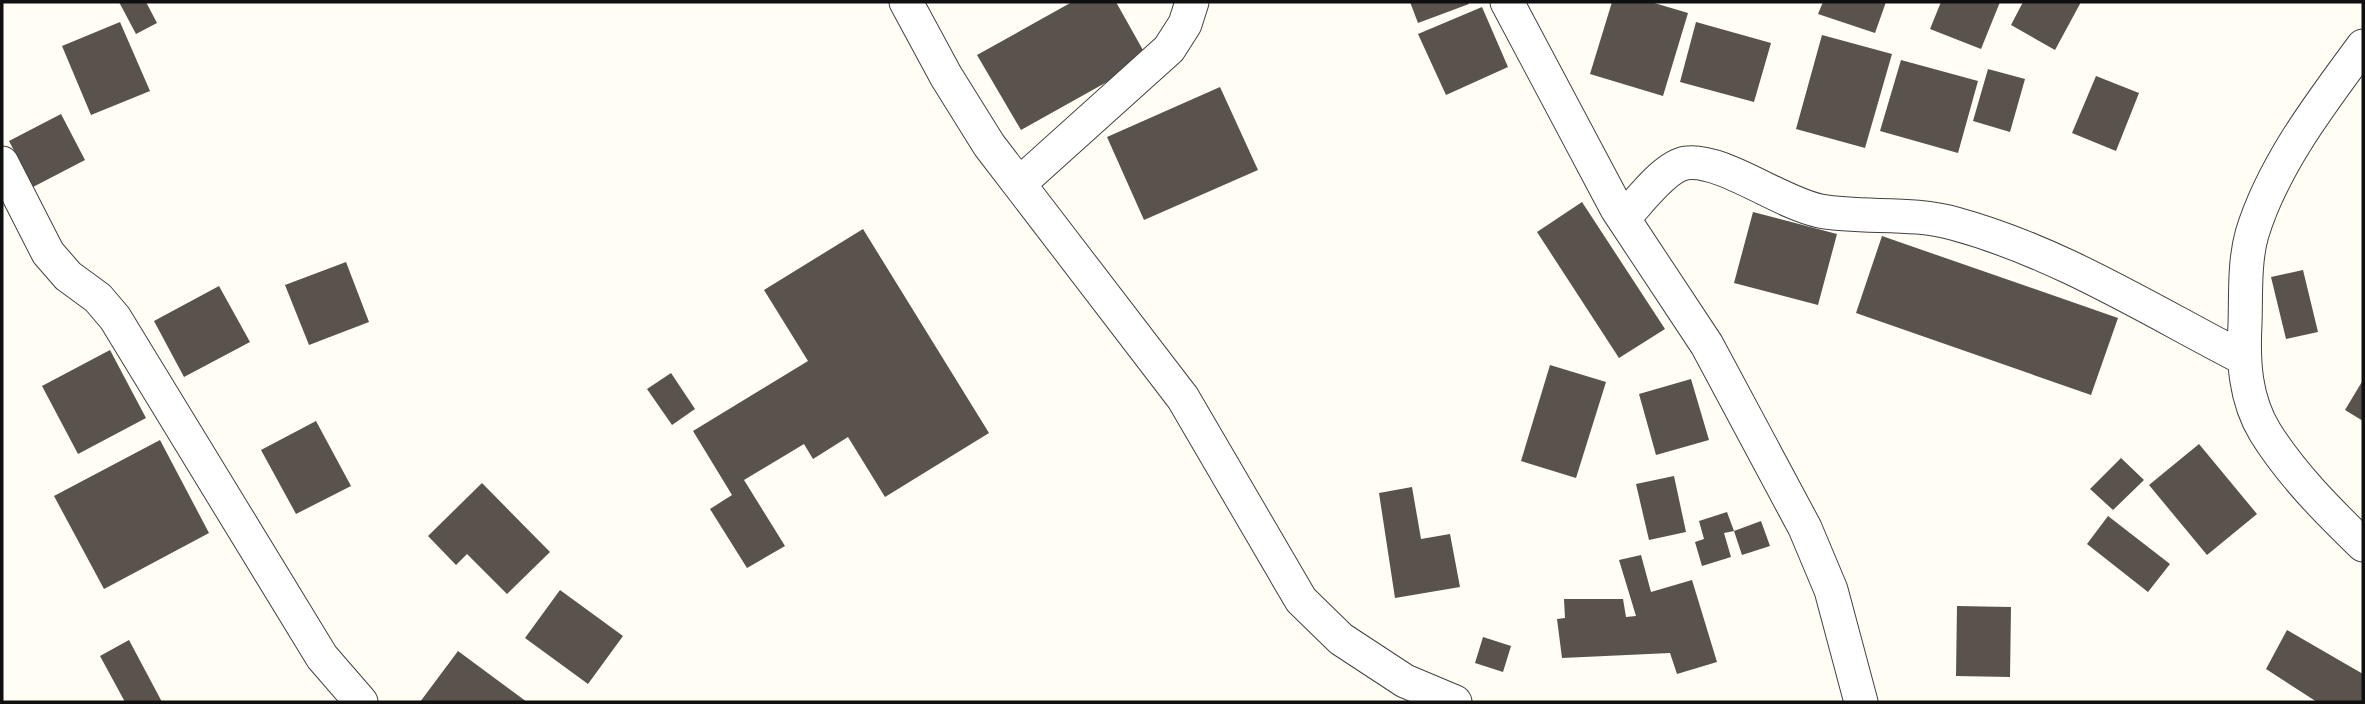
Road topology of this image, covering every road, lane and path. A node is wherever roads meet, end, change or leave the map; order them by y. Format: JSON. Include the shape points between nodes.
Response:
{"nodes":[{"id":1,"x":906,"y":2,"type":"edge"},
{"id":2,"x":1192,"y":2,"type":"edge"},
{"id":3,"x":1507,"y":2,"type":"edge"},
{"id":4,"x":2363,"y":46,"type":"edge"},
{"id":5,"x":2,"y":163,"type":"edge"},
{"id":6,"x":1019,"y":184,"type":"junction"},
{"id":7,"x":1624,"y":218,"type":"junction"},
{"id":8,"x":2244,"y":358,"type":"junction"},
{"id":9,"x":2363,"y":545,"type":"edge"},
{"id":10,"x":1405,"y":692,"type":"edge"},
{"id":11,"x":361,"y":702,"type":"edge"},
{"id":12,"x":1455,"y":702,"type":"edge"},
{"id":13,"x":1861,"y":702,"type":"edge"}],
"edges":[{"from":1,"to":6,"type":"street","via":[[946,76]]},
{"from":2,"to":6,"type":"street","via":[[1169,49]]},
{"from":3,"to":7,"type":"street"},
{"from":4,"to":8,"type":"street","via":[[2278,173],[2252,235]]},
{"from":5,"to":11,"type":"street","via":[[48,253],[115,318],[322,657]]},
{"from":6,"to":10,"type":"street","via":[[1183,398],[1301,600]]},
{"from":7,"to":8,"type":"street","via":[[1664,175],[1684,163],[1709,164],[1820,211],[1933,218],[2017,245]]},
{"from":7,"to":13,"type":"street","via":[[1707,345],[1805,528],[1831,590]]},
{"from":8,"to":9,"type":"street","via":[[2248,393],[2265,431],[2304,484]]},
{"from":10,"to":12,"type":"street"}]}
